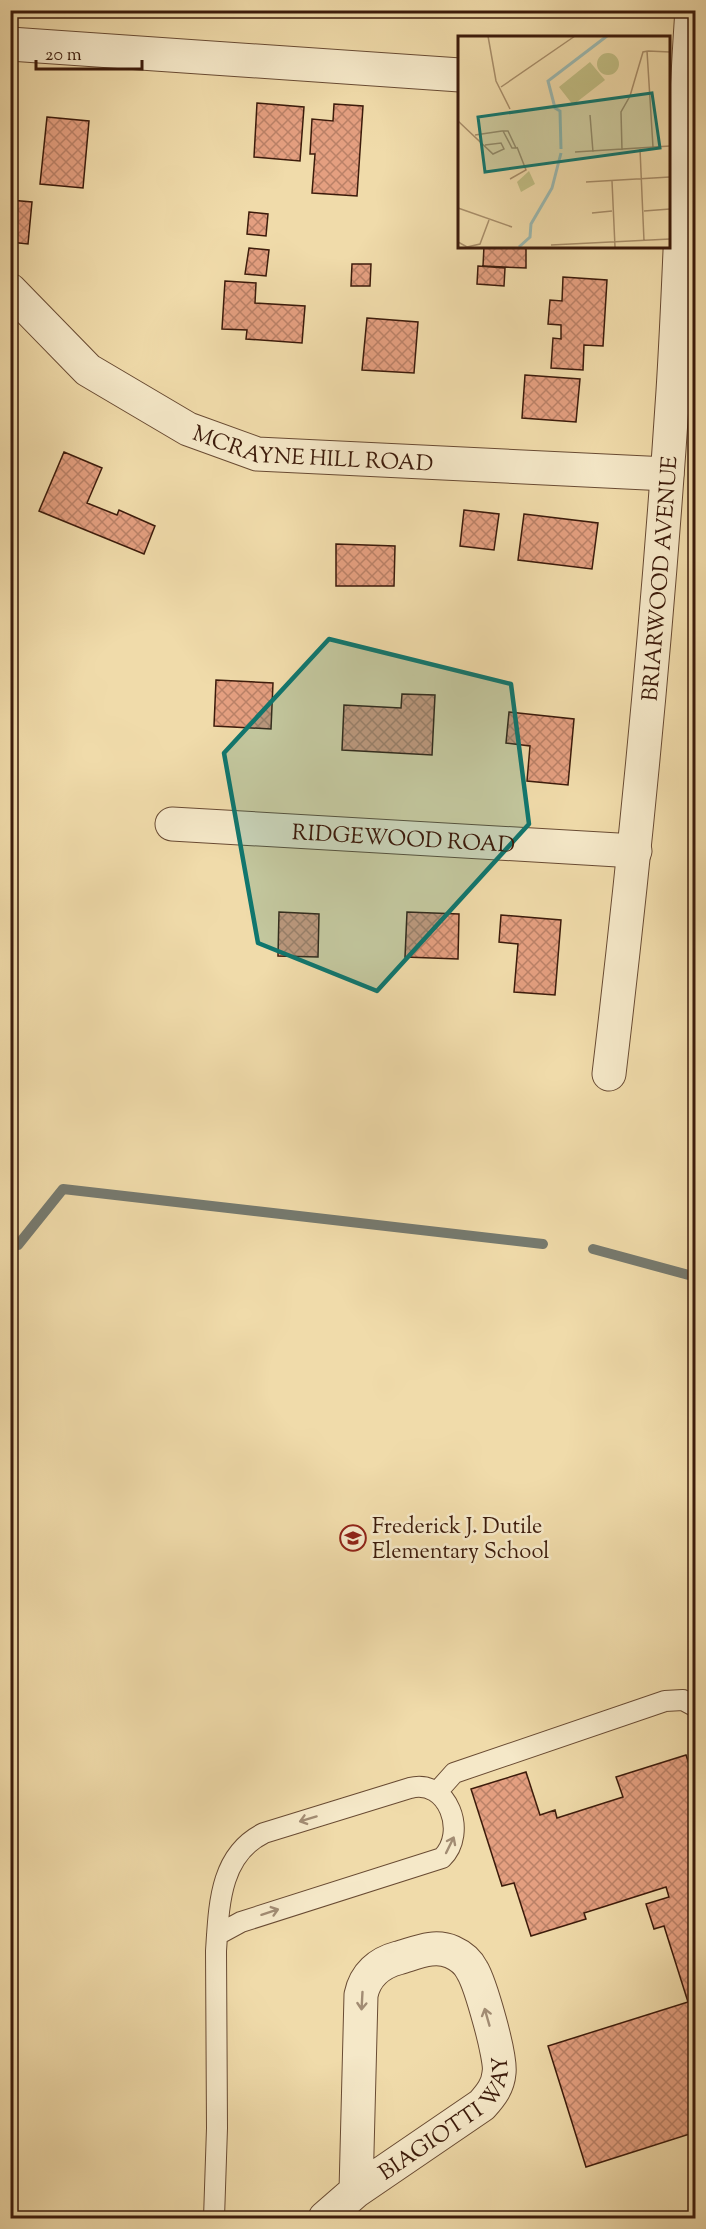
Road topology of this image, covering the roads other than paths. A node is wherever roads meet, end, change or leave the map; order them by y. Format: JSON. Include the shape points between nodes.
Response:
{"nodes":[{"id":1,"x":692,"y":10,"type":"edge"},
{"id":2,"x":10,"y":44,"type":"edge"},
{"id":3,"x":458,"y":75,"type":"edge"},
{"id":4,"x":678,"y":90,"type":"edge"},
{"id":5,"x":688,"y":246,"type":"edge"},
{"id":6,"x":10,"y":290,"type":"edge"},
{"id":7,"x":666,"y":474,"type":"junction"},
{"id":8,"x":172,"y":824,"type":"dead end"},
{"id":9,"x":635,"y":851,"type":"junction"},
{"id":10,"x":609,"y":1074,"type":"dead end"},
{"id":11,"x":696,"y":1707,"type":"edge"},
{"id":12,"x":437,"y":1792,"type":"junction"},
{"id":13,"x":217,"y":1935,"type":"junction"},
{"id":14,"x":356,"y":2191,"type":"junction"},
{"id":15,"x":214,"y":2218,"type":"edge"},
{"id":16,"x":325,"y":2218,"type":"edge"}],
"edges":[{"from":1,"to":4,"type":"street","name":"BRIARWOOD AVENUE"},
{"from":2,"to":3,"type":"street"},
{"from":4,"to":5,"type":"street","name":"BRIARWOOD AVENUE"},
{"from":5,"to":7,"type":"street","name":"BRIARWOOD AVENUE"},
{"from":6,"to":7,"type":"street","name":"MCRAYNE HILL ROAD","via":[[88,370],[188,429],[257,454]]},
{"from":7,"to":9,"type":"street","name":"BRIARWOOD AVENUE"},
{"from":8,"to":9,"type":"street","name":"RIDGEWOOD ROAD"},
{"from":9,"to":10,"type":"street","name":"BRIARWOOD AVENUE"},
{"from":11,"to":12,"type":"lane","via":[[683,1700],[665,1701],[454,1773]]},
{"from":12,"to":13,"type":"lane","one_way":true,"via":[[426,1787],[410,1788],[255,1837],[239,1851],[227,1874]]},
{"from":13,"to":12,"type":"lane","one_way":true,"via":[[241,1922],[442,1857],[452,1844],[454,1828],[448,1805]]},
{"from":13,"to":15,"type":"lane"},
{"from":14,"to":14,"type":"street","name":"BIAGIOTTI WAY","one_way":true,"via":[[478,2108],[495,2089],[499,2059],[477,1980],[465,1961],[451,1952],[429,1949],[388,1961],[365,1982]]},
{"from":14,"to":16,"type":"street","name":"BIAGIOTTI WAY"}]}
